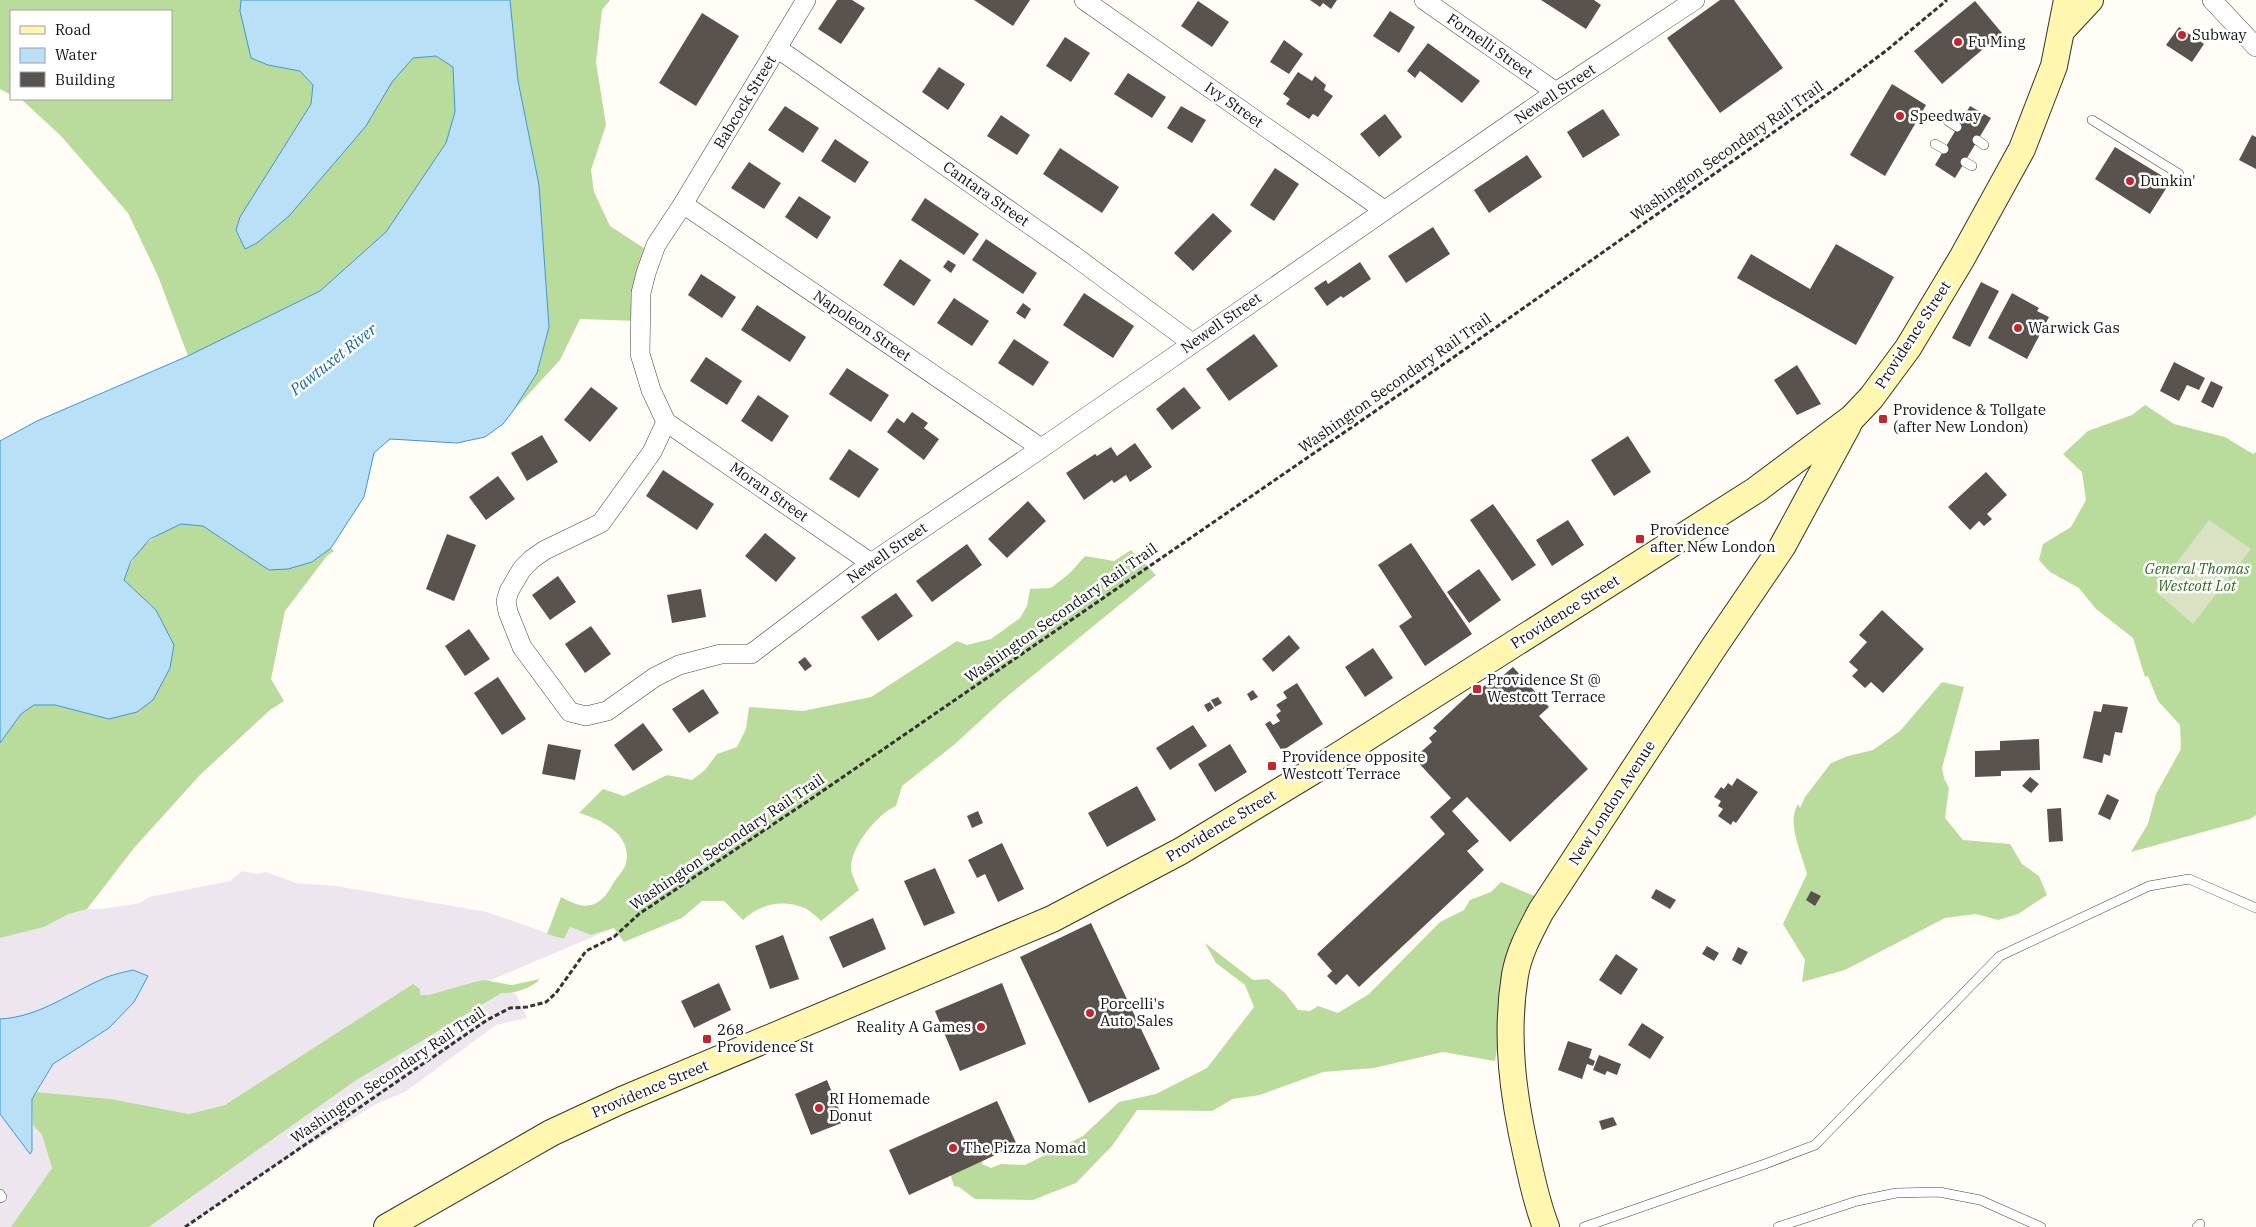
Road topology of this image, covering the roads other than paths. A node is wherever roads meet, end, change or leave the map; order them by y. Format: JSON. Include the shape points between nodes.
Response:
{"nodes":[{"id":1,"x":806,"y":0,"type":"edge"},
{"id":2,"x":1084,"y":0,"type":"edge"},
{"id":3,"x":1424,"y":0,"type":"edge"},
{"id":4,"x":1695,"y":0,"type":"edge"},
{"id":5,"x":2067,"y":0,"type":"edge"},
{"id":6,"x":2090,"y":0,"type":"edge"},
{"id":7,"x":2212,"y":0,"type":"edge"},
{"id":8,"x":2062,"y":30,"type":"junction"},
{"id":9,"x":2256,"y":47,"type":"edge"},
{"id":10,"x":777,"y":48,"type":"junction"},
{"id":11,"x":1556,"y":92,"type":"junction"},
{"id":12,"x":2092,"y":120,"type":"dead end"},
{"id":13,"x":1948,"y":121,"type":"dead end"},
{"id":14,"x":1957,"y":127,"type":"dead end"},
{"id":15,"x":1935,"y":144,"type":"dead end"},
{"id":16,"x":1944,"y":149,"type":"dead end"},
{"id":17,"x":2179,"y":174,"type":"dead end"},
{"id":18,"x":683,"y":204,"type":"junction"},
{"id":19,"x":1384,"y":210,"type":"junction"},
{"id":20,"x":1192,"y":343,"type":"junction"},
{"id":21,"x":1852,"y":418,"type":"junction"},
{"id":22,"x":666,"y":422,"type":"junction"},
{"id":23,"x":1041,"y":448,"type":"junction"},
{"id":24,"x":871,"y":563,"type":"junction"},
{"id":25,"x":2256,"y":908,"type":"edge"},
{"id":26,"x":0,"y":1194,"type":"edge"},
{"id":27,"x":0,"y":1198,"type":"edge"},
{"id":28,"x":387,"y":1227,"type":"edge"},
{"id":29,"x":1546,"y":1227,"type":"edge"},
{"id":30,"x":1584,"y":1227,"type":"edge"},
{"id":31,"x":1778,"y":1227,"type":"edge"},
{"id":32,"x":2041,"y":1227,"type":"edge"}],
"edges":[{"from":1,"to":10,"type":"street","name":"Babcock Street"},
{"from":2,"to":19,"type":"street","name":"Ivy Street"},
{"from":3,"to":11,"type":"street","name":"Fornelli Street"},
{"from":4,"to":11,"type":"street","name":"Newell Street"},
{"from":5,"to":8,"type":"main road","name":"Providence Street"},
{"from":6,"to":8,"type":"main road"},
{"from":7,"to":9,"type":"street"},
{"from":8,"to":21,"type":"main road","name":"Providence Street","via":[[2054,66],[2022,149],[1908,348]]},
{"from":10,"to":18,"type":"street","name":"Babcock Street"},
{"from":10,"to":20,"type":"street","name":"Cantara Street","via":[[1073,255]]},
{"from":11,"to":19,"type":"street","name":"Newell Street"},
{"from":12,"to":17,"type":"lane"},
{"from":13,"to":14,"type":"lane"},
{"from":15,"to":16,"type":"lane"},
{"from":18,"to":22,"type":"street","via":[[656,245],[641,293],[640,354],[651,390]]},
{"from":18,"to":23,"type":"street","name":"Napoleon Street"},
{"from":19,"to":20,"type":"street","name":"Newell Street"},
{"from":20,"to":23,"type":"street","name":"Newell Street"},
{"from":21,"to":28,"type":"main road","name":"Providence Street","via":[[1756,490],[1342,754],[1181,851],[1052,919],[559,1129]]},
{"from":21,"to":29,"type":"main road","name":"New London Avenue","via":[[1782,547],[1524,942],[1515,974],[1510,1059],[1515,1108],[1538,1208]]},
{"from":22,"to":24,"type":"street","name":"Moran Street"},
{"from":22,"to":24,"type":"street","name":"Newell Street","via":[[652,452],[602,523],[532,559],[509,591],[506,601],[508,612],[522,647],[570,712],[586,716],[607,711],[655,677],[680,665],[721,654],[751,654]]},
{"from":23,"to":24,"type":"street","name":"Newell Street"},
{"from":25,"to":30,"type":"lane","via":[[2189,879],[2149,886],[2000,956],[1815,1144]]},
{"from":26,"to":27,"type":"lane"},
{"from":31,"to":32,"type":"lane","via":[[1857,1201],[1896,1193],[1930,1192],[1980,1200]]}]}
